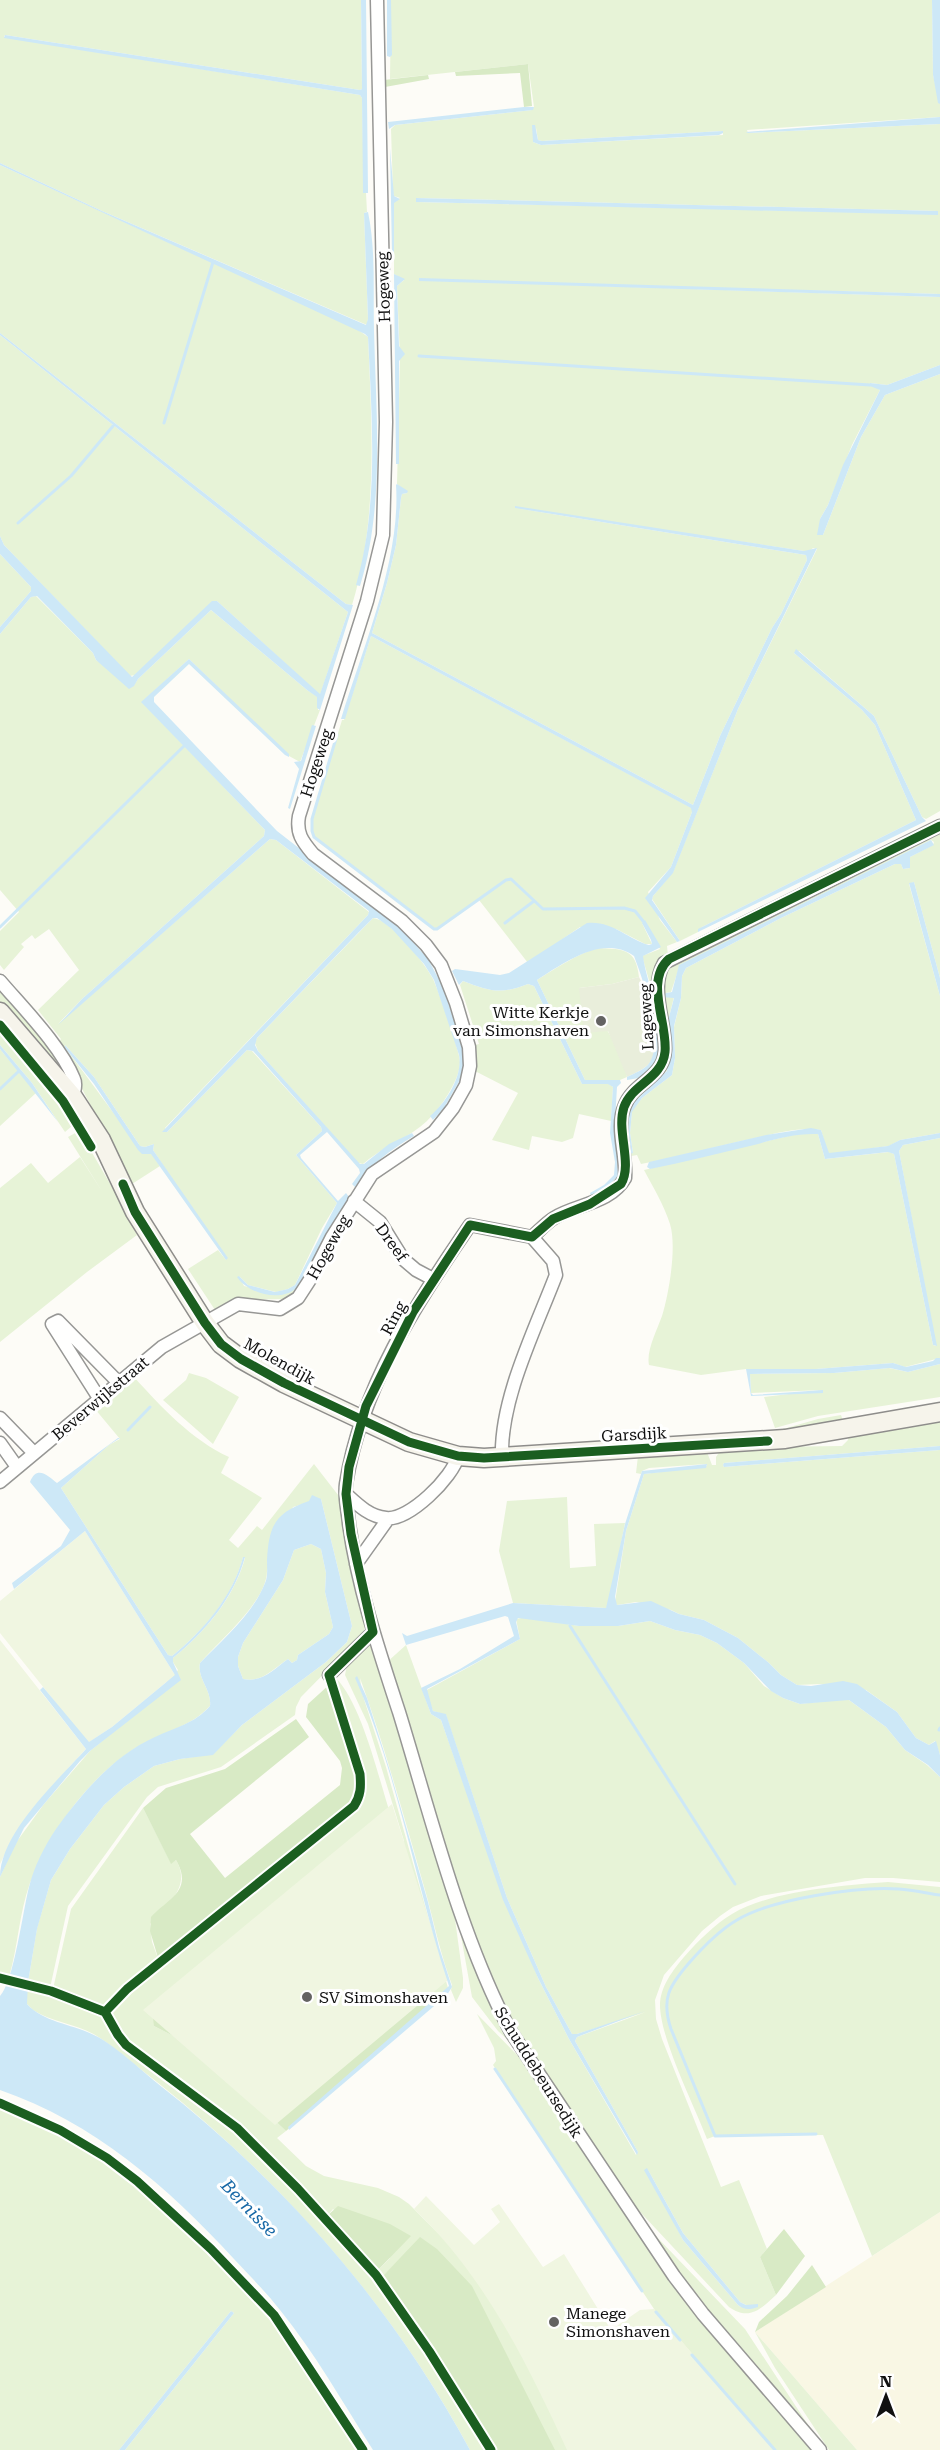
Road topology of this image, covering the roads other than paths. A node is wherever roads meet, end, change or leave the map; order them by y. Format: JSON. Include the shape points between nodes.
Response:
{"nodes":[{"id":1,"x":376,"y":0,"type":"edge"},
{"id":2,"x":940,"y":826,"type":"edge"},
{"id":3,"x":0,"y":981,"type":"edge"},
{"id":4,"x":0,"y":1012,"type":"edge"},
{"id":5,"x":72,"y":1097,"type":"junction"},
{"id":6,"x":354,"y":1201,"type":"junction"},
{"id":7,"x":531,"y":1237,"type":"junction"},
{"id":8,"x":433,"y":1279,"type":"junction"},
{"id":9,"x":205,"y":1323,"type":"junction"},
{"id":10,"x":118,"y":1382,"type":"junction"},
{"id":11,"x":99,"y":1398,"type":"junction"},
{"id":12,"x":940,"y":1412,"type":"edge"},
{"id":13,"x":0,"y":1418,"type":"edge"},
{"id":14,"x":363,"y":1420,"type":"junction"},
{"id":15,"x":0,"y":1443,"type":"edge"},
{"id":16,"x":34,"y":1453,"type":"junction"},
{"id":17,"x":458,"y":1456,"type":"junction"},
{"id":18,"x":502,"y":1457,"type":"junction"},
{"id":19,"x":17,"y":1467,"type":"junction"},
{"id":20,"x":0,"y":1482,"type":"edge"},
{"id":21,"x":346,"y":1494,"type":"junction"},
{"id":22,"x":388,"y":1519,"type":"junction"},
{"id":23,"x":356,"y":1564,"type":"junction"},
{"id":24,"x":374,"y":1632,"type":"junction"},
{"id":25,"x":330,"y":1675,"type":"dead end"},
{"id":26,"x":820,"y":2450,"type":"edge"}],
"edges":[{"from":1,"to":6,"type":"street","name":"Hogeweg","via":[[386,504],[383,535],[367,601],[297,831],[313,854],[402,921],[441,964],[468,1041],[470,1066],[466,1085],[441,1124],[372,1174]]},
{"from":2,"to":7,"type":"street","name":"Lageweg","via":[[664,963],[658,983],[665,1052],[659,1070],[631,1095],[623,1108],[625,1178],[606,1195],[553,1219]]},
{"from":3,"to":5,"type":"street","name":"Molendijk","via":[[60,1057],[74,1080]]},
{"from":4,"to":5,"type":"main road","name":"Molendijk"},
{"from":5,"to":9,"type":"main road","name":"Molendijk","via":[[101,1140],[135,1212]]},
{"from":6,"to":8,"type":"street","name":"Dreef","via":[[380,1222],[403,1260]]},
{"from":6,"to":9,"type":"street","name":"Hogeweg","via":[[304,1290],[293,1302],[280,1309],[238,1304]]},
{"from":7,"to":8,"type":"street","name":"Ring","via":[[470,1225]]},
{"from":7,"to":18,"type":"street","via":[[553,1261],[556,1275],[507,1405],[501,1435]]},
{"from":8,"to":14,"type":"street","name":"Ring","via":[[366,1406]]},
{"from":9,"to":10,"type":"street","name":"Beverwijkstraat","via":[[162,1347]]},
{"from":9,"to":14,"type":"main road","name":"Molendijk","via":[[221,1344],[241,1359]]},
{"from":10,"to":11,"type":"street","name":"Beverwijkstraat"},
{"from":10,"to":11,"type":"street","via":[[57,1321],[52,1324]]},
{"from":11,"to":16,"type":"street","name":"Beverwijkstraat"},
{"from":12,"to":18,"type":"main road","name":"Garsdijk","via":[[785,1439]]},
{"from":13,"to":16,"type":"street"},
{"from":14,"to":17,"type":"main road","name":"Molendijk","via":[[409,1442]]},
{"from":14,"to":21,"type":"street","name":"Ring","via":[[349,1467]]},
{"from":15,"to":19,"type":"street"},
{"from":16,"to":19,"type":"street","name":"Beverwijkstraat"},
{"from":17,"to":18,"type":"main road","name":"Molendijk"},
{"from":17,"to":22,"type":"street","via":[[450,1474],[418,1505]]},
{"from":19,"to":20,"type":"street","name":"Beverwijkstraat"},
{"from":21,"to":22,"type":"street","via":[[363,1510]]},
{"from":21,"to":23,"type":"street","name":"Schuddebeursedijk"},
{"from":22,"to":23,"type":"street"},
{"from":23,"to":24,"type":"street","name":"Schuddebeursedijk"},
{"from":24,"to":25,"type":"street"},
{"from":24,"to":26,"type":"street","name":"Schuddebeursedijk","via":[[452,1885],[491,1995],[511,2032],[674,2276]]}]}
